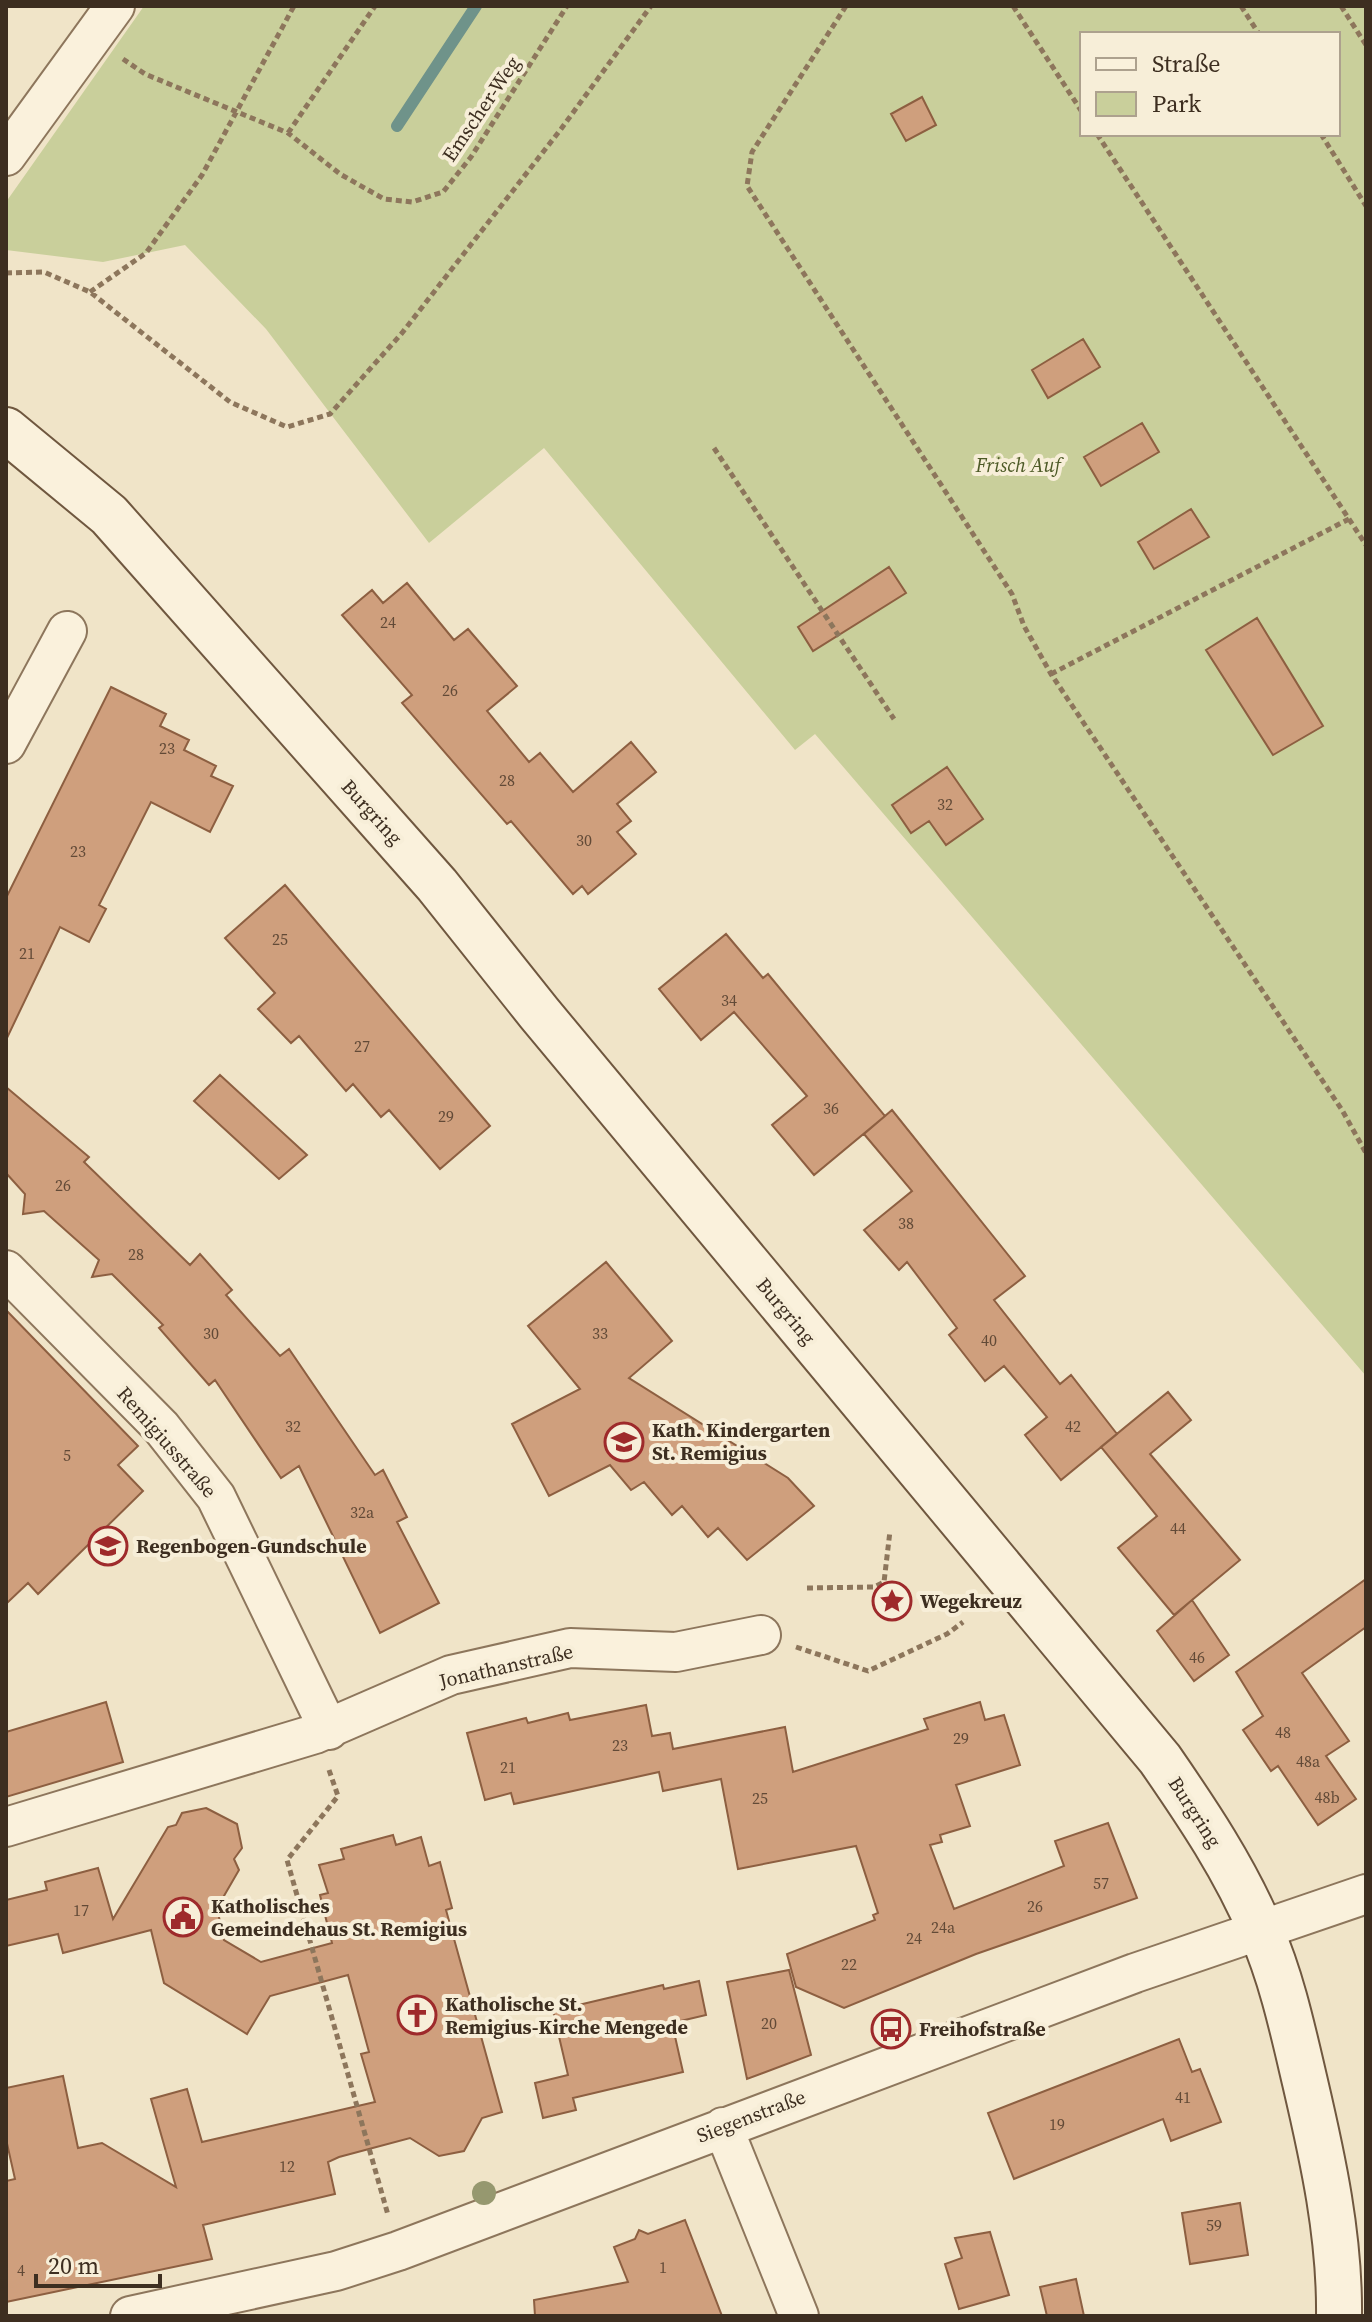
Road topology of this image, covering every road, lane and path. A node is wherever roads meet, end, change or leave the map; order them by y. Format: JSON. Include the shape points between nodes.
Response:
{"nodes":[{"id":1,"x":115,"y":6,"type":"edge"},
{"id":2,"x":294,"y":6,"type":"edge"},
{"id":3,"x":375,"y":6,"type":"edge"},
{"id":4,"x":567,"y":6,"type":"edge"},
{"id":5,"x":651,"y":6,"type":"edge"},
{"id":6,"x":846,"y":6,"type":"edge"},
{"id":7,"x":1013,"y":6,"type":"edge"},
{"id":8,"x":1241,"y":6,"type":"edge"},
{"id":9,"x":1341,"y":6,"type":"edge"},
{"id":10,"x":1258,"y":32,"type":"edge"},
{"id":11,"x":93,"y":38,"type":"junction"},
{"id":12,"x":1366,"y":45,"type":"edge"},
{"id":13,"x":1080,"y":109,"type":"edge"},
{"id":14,"x":236,"y":111,"type":"junction"},
{"id":15,"x":288,"y":133,"type":"junction"},
{"id":16,"x":1098,"y":136,"type":"edge"},
{"id":17,"x":1322,"y":136,"type":"edge"},
{"id":18,"x":6,"y":156,"type":"edge"},
{"id":19,"x":1366,"y":206,"type":"edge"},
{"id":20,"x":6,"y":273,"type":"edge"},
{"id":21,"x":90,"y":292,"type":"junction"},
{"id":22,"x":6,"y":430,"type":"edge"},
{"id":23,"x":714,"y":448,"type":"dead end"},
{"id":24,"x":1349,"y":519,"type":"junction"},
{"id":25,"x":1366,"y":545,"type":"edge"},
{"id":26,"x":67,"y":631,"type":"dead end"},
{"id":27,"x":1051,"y":674,"type":"junction"},
{"id":28,"x":894,"y":719,"type":"dead end"},
{"id":29,"x":6,"y":744,"type":"edge"},
{"id":30,"x":1366,"y":1153,"type":"edge"},
{"id":31,"x":6,"y":1270,"type":"edge"},
{"id":32,"x":890,"y":1531,"type":"dead end"},
{"id":33,"x":807,"y":1588,"type":"dead end"},
{"id":34,"x":963,"y":1622,"type":"dead end"},
{"id":35,"x":761,"y":1635,"type":"joint"},
{"id":36,"x":322,"y":1732,"type":"junction"},
{"id":37,"x":6,"y":1827,"type":"edge"},
{"id":38,"x":1366,"y":1894,"type":"edge"},
{"id":39,"x":1262,"y":1932,"type":"junction"},
{"id":40,"x":723,"y":2127,"type":"junction"},
{"id":41,"x":398,"y":2251,"type":"junction"},
{"id":42,"x":130,"y":2316,"type":"edge"},
{"id":43,"x":799,"y":2316,"type":"edge"},
{"id":44,"x":1339,"y":2316,"type":"edge"}],
"edges":[{"from":1,"to":11,"type":"street"},
{"from":2,"to":14,"type":"path"},
{"from":3,"to":15,"type":"path"},
{"from":4,"to":15,"type":"path","name":"Emscher-Weg","via":[[443,192],[412,202],[384,199],[340,174]]},
{"from":5,"to":21,"type":"path","via":[[402,333],[330,414],[287,427],[230,402]]},
{"from":6,"to":27,"type":"path","via":[[752,152],[747,186],[1012,594]]},
{"from":7,"to":13,"type":"path"},
{"from":8,"to":10,"type":"path"},
{"from":9,"to":12,"type":"path"},
{"from":11,"to":14,"type":"path","name":"Emscher-Weg","via":[[145,74]]},
{"from":11,"to":18,"type":"street"},
{"from":14,"to":15,"type":"path","name":"Emscher-Weg"},
{"from":14,"to":21,"type":"path","via":[[202,175],[146,253]]},
{"from":16,"to":24,"type":"path"},
{"from":17,"to":19,"type":"path"},
{"from":20,"to":21,"type":"path","via":[[44,272]]},
{"from":22,"to":39,"type":"main road","name":"Burgring","via":[[109,515],[437,885],[1160,1759],[1214,1838]]},
{"from":23,"to":28,"type":"path"},
{"from":24,"to":25,"type":"path"},
{"from":24,"to":27,"type":"path"},
{"from":26,"to":29,"type":"street"},
{"from":27,"to":30,"type":"path"},
{"from":31,"to":36,"type":"street","name":"Remigiusstraße","via":[[161,1427],[216,1497]]},
{"from":32,"to":33,"type":"path","via":[[884,1582],[874,1587]]},
{"from":34,"to":35,"type":"path","via":[[868,1671]]},
{"from":35,"to":36,"type":"street","name":"Jonathanstraße","via":[[676,1652],[570,1648],[451,1675]]},
{"from":36,"to":37,"type":"street","name":"Jonathanstraße"},
{"from":36,"to":41,"type":"path","via":[[338,1796],[287,1860]]},
{"from":38,"to":39,"type":"street","name":"Siegenstraße"},
{"from":39,"to":40,"type":"street","name":"Siegenstraße","via":[[1156,1965]]},
{"from":39,"to":44,"type":"main road","name":"Burgring","via":[[1289,2012],[1316,2129],[1339,2262]]},
{"from":40,"to":41,"type":"street","name":"Siegenstraße"},
{"from":40,"to":43,"type":"street"},
{"from":41,"to":42,"type":"street","name":"Siegenstraße","via":[[336,2271]]}]}
